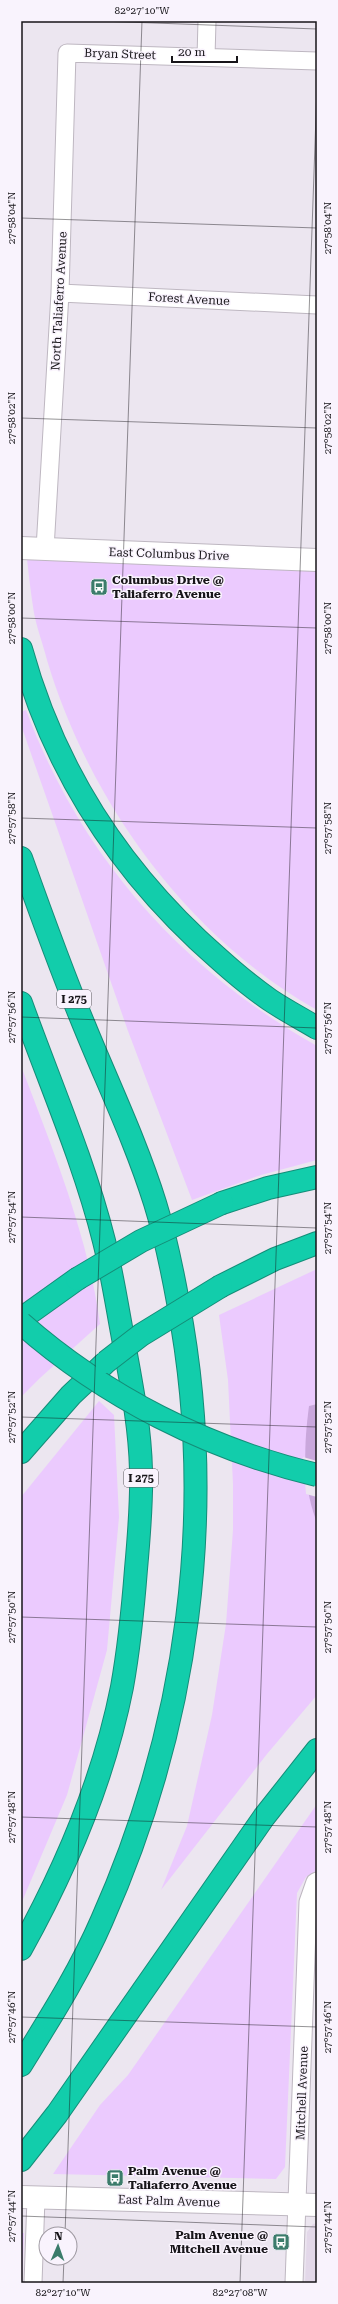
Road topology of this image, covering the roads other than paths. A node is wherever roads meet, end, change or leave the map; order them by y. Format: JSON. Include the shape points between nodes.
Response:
{"nodes":[{"id":1,"x":207,"y":21,"type":"edge"},
{"id":2,"x":67,"y":53,"type":"joint"},
{"id":3,"x":206,"y":57,"type":"junction"},
{"id":4,"x":317,"y":60,"type":"edge"},
{"id":5,"x":60,"y":294,"type":"junction"},
{"id":6,"x":317,"y":305,"type":"edge"},
{"id":7,"x":21,"y":548,"type":"edge"},
{"id":8,"x":45,"y":549,"type":"junction"},
{"id":9,"x":317,"y":560,"type":"edge"},
{"id":10,"x":21,"y":649,"type":"edge"},
{"id":11,"x":21,"y":858,"type":"edge"},
{"id":12,"x":21,"y":1003,"type":"edge"},
{"id":13,"x":317,"y":1028,"type":"edge"},
{"id":14,"x":317,"y":1177,"type":"edge"},
{"id":15,"x":317,"y":1244,"type":"edge"},
{"id":16,"x":21,"y":1319,"type":"edge"},
{"id":17,"x":21,"y":1323,"type":"edge"},
{"id":18,"x":21,"y":1452,"type":"edge"},
{"id":19,"x":317,"y":1475,"type":"edge"},
{"id":20,"x":317,"y":1750,"type":"edge"},
{"id":21,"x":317,"y":1881,"type":"edge"},
{"id":22,"x":21,"y":1949,"type":"edge"},
{"id":23,"x":21,"y":2065,"type":"edge"},
{"id":24,"x":21,"y":2160,"type":"edge"},
{"id":25,"x":29,"y":2197,"type":"edge"},
{"id":26,"x":307,"y":2205,"type":"edge"},
{"id":27,"x":33,"y":2283,"type":"edge"},
{"id":28,"x":294,"y":2283,"type":"edge"}],
"edges":[{"from":1,"to":3,"type":"street"},
{"from":2,"to":3,"type":"street","name":"Bryan Street"},
{"from":2,"to":5,"type":"street","name":"North Taliaferro Avenue"},
{"from":3,"to":4,"type":"street","name":"Bryan Street"},
{"from":5,"to":6,"type":"street","name":"Forest Avenue"},
{"from":5,"to":8,"type":"street","name":"North Taliaferro Avenue"},
{"from":7,"to":8,"type":"main road","name":"East Columbus Drive"},
{"from":8,"to":9,"type":"main road","name":"East Columbus Drive"},
{"from":10,"to":13,"type":"highway","via":[[50,735],[78,791],[112,843],[144,885],[223,963],[270,999]]},
{"from":11,"to":23,"type":"highway","number":"I 275","via":[[79,1013],[132,1138],[156,1205],[186,1342],[193,1400],[196,1523],[183,1655],[149,1796],[102,1922],[76,1973]]},
{"from":12,"to":22,"type":"highway","number":"I 275","via":[[92,1199],[104,1242],[128,1364],[138,1428],[141,1470],[136,1580],[121,1689],[87,1807],[40,1916]]},
{"from":14,"to":16,"type":"highway","bridge":true,"via":[[268,1188],[222,1203],[141,1240],[77,1279]]},
{"from":15,"to":18,"type":"highway","bridge":true,"via":[[274,1259],[221,1286],[141,1335],[106,1362],[72,1395]]},
{"from":17,"to":19,"type":"highway","bridge":true,"via":[[47,1346],[102,1384],[168,1421],[239,1452]]},
{"from":20,"to":24,"type":"highway","via":[[264,1817],[57,2114]]},
{"from":21,"to":26,"type":"street","name":"Mitchell Avenue","via":[[308,1902]]},
{"from":25,"to":26,"type":"main road","name":"East Palm Avenue"},
{"from":25,"to":27,"type":"street"},
{"from":26,"to":28,"type":"street","name":"Mitchell Avenue"}]}
